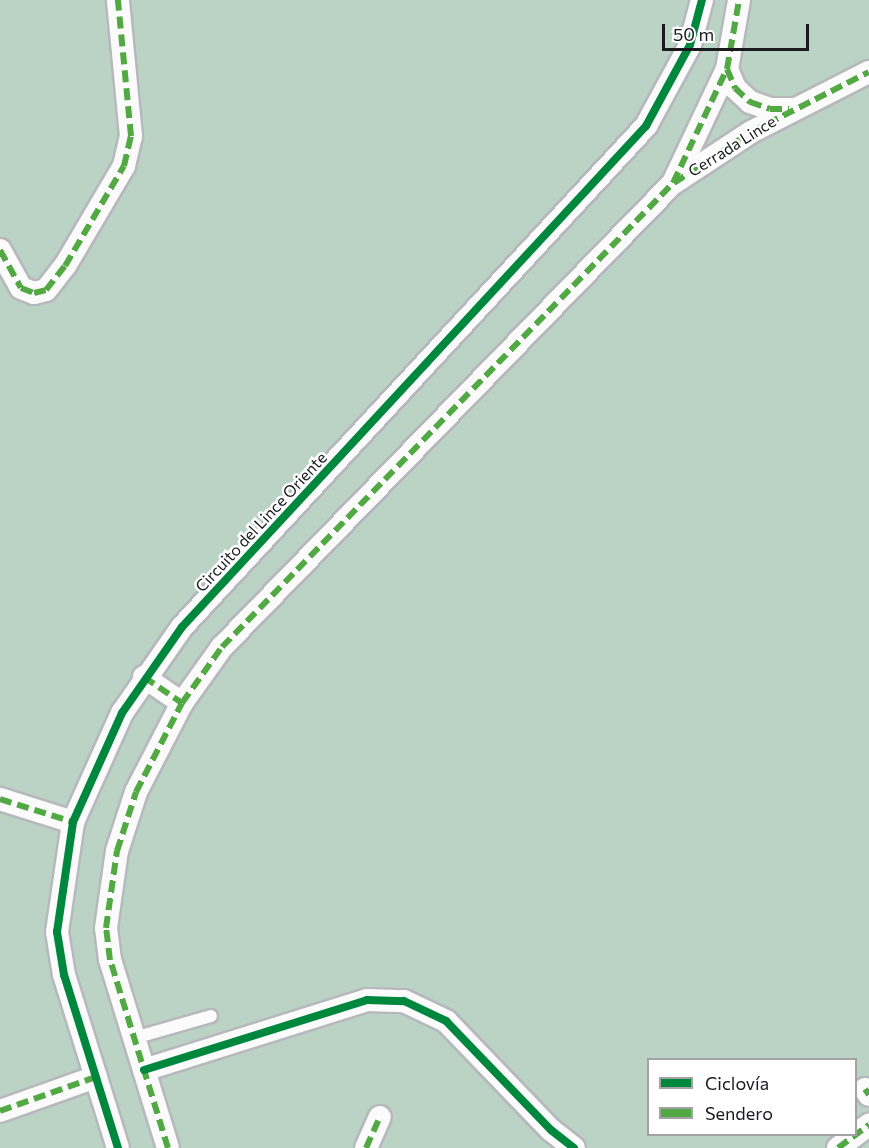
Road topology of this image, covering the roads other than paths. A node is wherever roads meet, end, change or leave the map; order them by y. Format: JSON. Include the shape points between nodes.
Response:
{"nodes":[{"id":1,"x":118,"y":0,"type":"edge"},
{"id":2,"x":702,"y":0,"type":"edge"},
{"id":3,"x":739,"y":0,"type":"edge"},
{"id":4,"x":727,"y":69,"type":"junction"},
{"id":5,"x":869,"y":72,"type":"edge"},
{"id":6,"x":792,"y":109,"type":"junction"},
{"id":7,"x":673,"y":183,"type":"junction"},
{"id":8,"x":0,"y":250,"type":"edge"},
{"id":9,"x":144,"y":677,"type":"junction"},
{"id":10,"x":182,"y":703,"type":"junction"},
{"id":11,"x":0,"y":800,"type":"edge"},
{"id":12,"x":73,"y":822,"type":"junction"},
{"id":13,"x":211,"y":1016,"type":"dead end"},
{"id":14,"x":134,"y":1038,"type":"junction"},
{"id":15,"x":144,"y":1070,"type":"junction"},
{"id":16,"x":96,"y":1077,"type":"junction"},
{"id":17,"x":0,"y":1111,"type":"edge"},
{"id":18,"x":380,"y":1117,"type":"dead end"},
{"id":19,"x":854,"y":1136,"type":"edge"},
{"id":20,"x":118,"y":1148,"type":"edge"},
{"id":21,"x":168,"y":1148,"type":"edge"},
{"id":22,"x":366,"y":1148,"type":"edge"},
{"id":23,"x":574,"y":1148,"type":"edge"},
{"id":24,"x":838,"y":1148,"type":"edge"}],
"edges":[{"from":1,"to":8,"type":"street","via":[[131,136],[124,166],[65,266],[46,290],[34,293],[21,288]]},
{"from":2,"to":9,"type":"street","name":"Circuito del Lince Oriente","via":[[690,45],[646,126],[182,627]]},
{"from":3,"to":4,"type":"street"},
{"from":4,"to":6,"type":"street","name":"Cerrada Lince","via":[[735,88],[750,102],[770,109]]},
{"from":4,"to":7,"type":"street"},
{"from":5,"to":6,"type":"street","name":"Cerrada Lince"},
{"from":6,"to":7,"type":"street","name":"Cerrada Lince"},
{"from":7,"to":10,"type":"street","via":[[222,647]]},
{"from":9,"to":10,"type":"street"},
{"from":9,"to":12,"type":"street","name":"Circuito del Lince Oriente","via":[[103,752]]},
{"from":10,"to":14,"type":"street","via":[[136,792],[110,891],[106,928],[110,960]]},
{"from":11,"to":12,"type":"street"},
{"from":12,"to":16,"type":"street","name":"Circuito del Lince Oriente","via":[[57,932],[64,975]]},
{"from":13,"to":14,"type":"lane"},
{"from":14,"to":15,"type":"street"},
{"from":15,"to":21,"type":"street"},
{"from":15,"to":23,"type":"street","via":[[367,1000],[404,1000],[446,1021],[551,1130]]},
{"from":16,"to":17,"type":"street"},
{"from":16,"to":20,"type":"street","name":"Circuito del Lince Oriente"},
{"from":18,"to":22,"type":"street"},
{"from":19,"to":24,"type":"street"}]}
